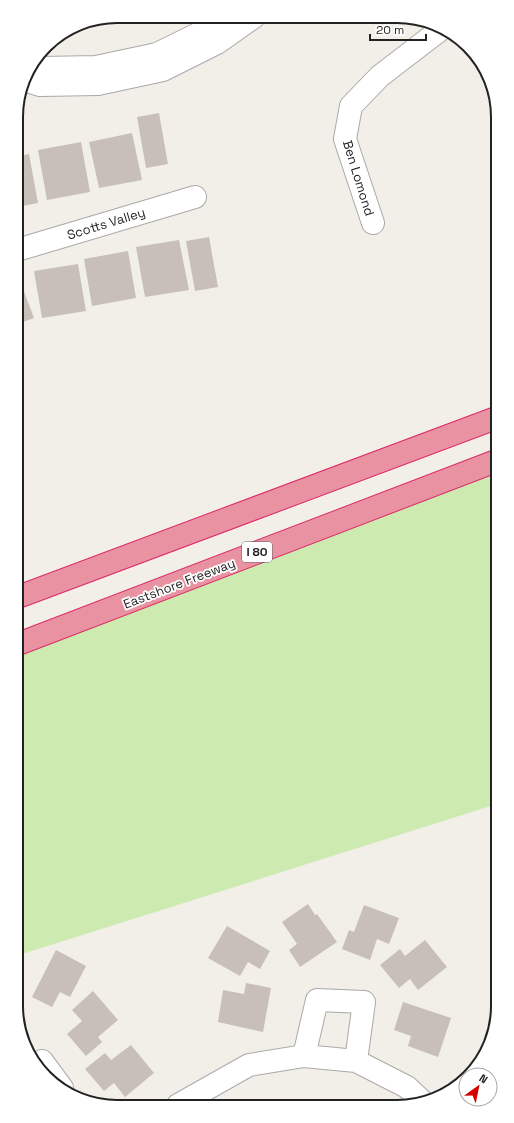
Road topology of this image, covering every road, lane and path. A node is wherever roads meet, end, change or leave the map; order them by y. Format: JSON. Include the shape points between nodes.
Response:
{"nodes":[{"id":1,"x":216,"y":23,"type":"edge"},
{"id":2,"x":245,"y":23,"type":"edge"},
{"id":3,"x":437,"y":32,"type":"edge"},
{"id":4,"x":38,"y":67,"type":"edge"},
{"id":5,"x":30,"y":82,"type":"edge"},
{"id":6,"x":195,"y":197,"type":"dead end"},
{"id":7,"x":373,"y":223,"type":"dead end"},
{"id":8,"x":23,"y":248,"type":"edge"},
{"id":9,"x":491,"y":420,"type":"edge"},
{"id":10,"x":491,"y":463,"type":"edge"},
{"id":11,"x":23,"y":595,"type":"edge"},
{"id":12,"x":23,"y":642,"type":"edge"},
{"id":13,"x":304,"y":1056,"type":"junction"},
{"id":14,"x":356,"y":1061,"type":"junction"},
{"id":15,"x":41,"y":1062,"type":"edge"},
{"id":16,"x":51,"y":1073,"type":"edge"},
{"id":17,"x":418,"y":1098,"type":"edge"},
{"id":18,"x":187,"y":1100,"type":"edge"}],
"edges":[{"from":1,"to":4,"type":"street","via":[[157,54],[96,67]]},
{"from":2,"to":5,"type":"street","via":[[216,43],[163,70],[98,84],[40,85]]},
{"from":3,"to":7,"type":"street","name":"Ben Lomond","via":[[380,76],[351,106],[345,140]]},
{"from":6,"to":8,"type":"street","name":"Scotts Valley"},
{"from":9,"to":11,"type":"highway"},
{"from":10,"to":12,"type":"highway","name":"Eastshore Freeway","number":"I 80"},
{"from":13,"to":14,"type":"street"},
{"from":13,"to":14,"type":"street","via":[[317,1000],[364,1002]]},
{"from":13,"to":18,"type":"street","via":[[249,1065]]},
{"from":14,"to":17,"type":"street","via":[[407,1087]]},
{"from":15,"to":16,"type":"street"}]}
